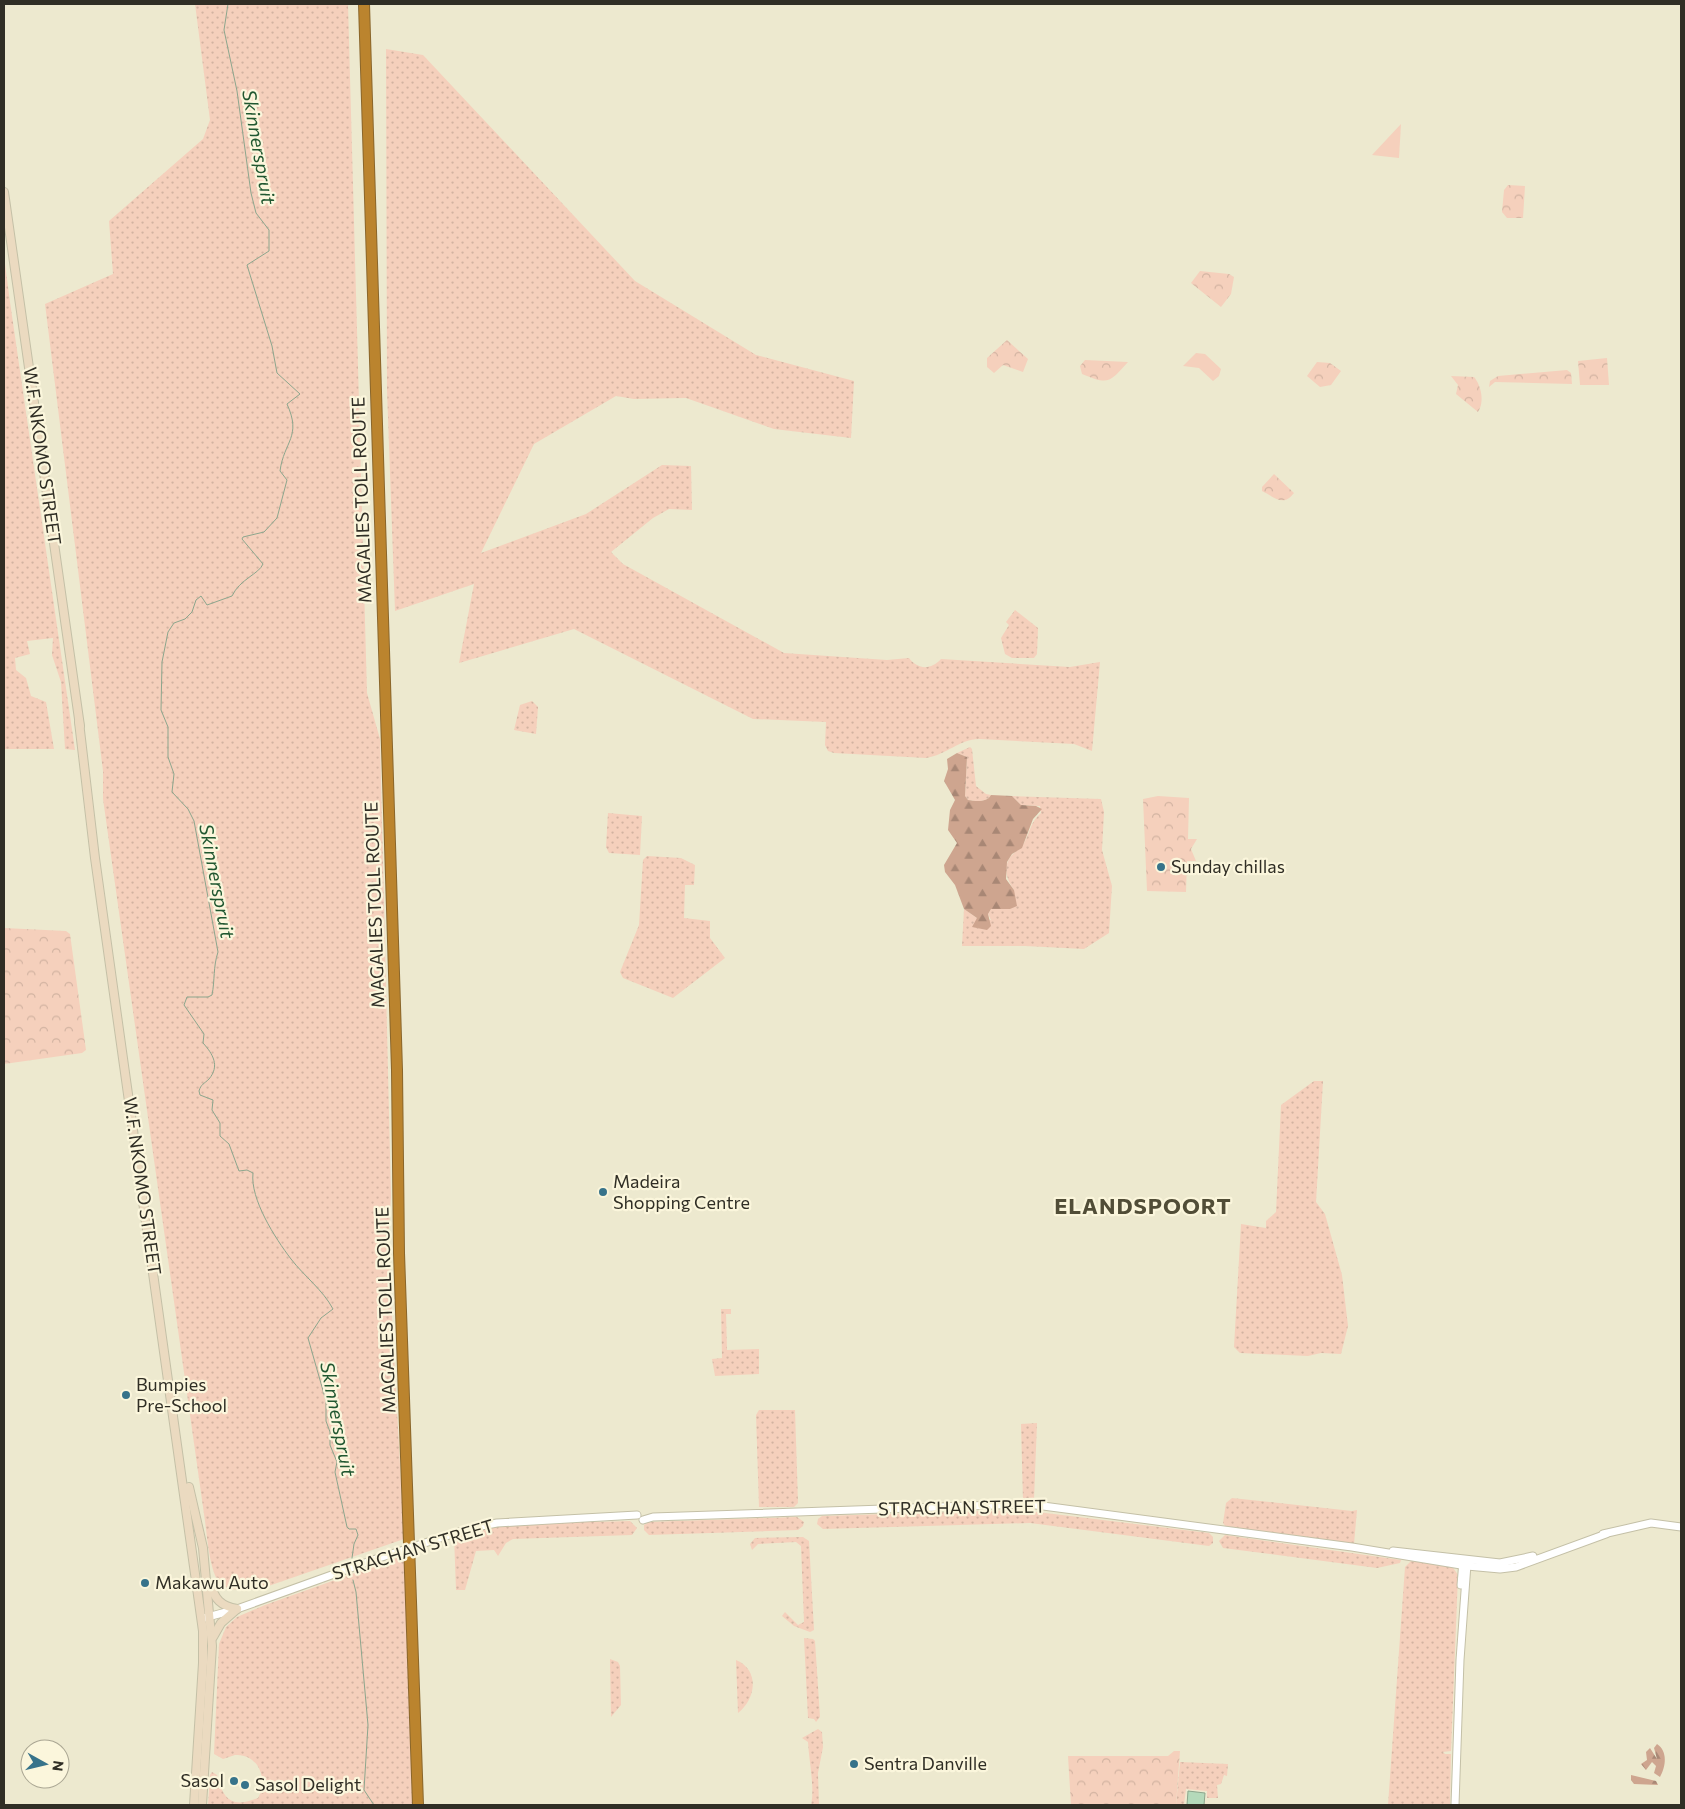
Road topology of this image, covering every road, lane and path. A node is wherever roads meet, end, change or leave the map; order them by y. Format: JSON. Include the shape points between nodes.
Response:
{"nodes":[{"id":1,"x":364,"y":4,"type":"edge"},
{"id":2,"x":369,"y":4,"type":"edge"},
{"id":3,"x":367,"y":42,"type":"junction"},
{"id":4,"x":4,"y":192,"type":"edge"},
{"id":5,"x":177,"y":1436,"type":"junction"},
{"id":6,"x":1681,"y":1527,"type":"edge"},
{"id":7,"x":202,"y":1548,"type":"junction"},
{"id":8,"x":1465,"y":1563,"type":"junction"},
{"id":9,"x":237,"y":1609,"type":"junction"},
{"id":10,"x":210,"y":1616,"type":"junction"},
{"id":11,"x":202,"y":1619,"type":"junction"},
{"id":12,"x":212,"y":1641,"type":"junction"},
{"id":13,"x":194,"y":1805,"type":"edge"},
{"id":14,"x":202,"y":1805,"type":"edge"},
{"id":15,"x":418,"y":1805,"type":"edge"},
{"id":16,"x":423,"y":1805,"type":"edge"},
{"id":17,"x":1455,"y":1805,"type":"edge"}],
"edges":[{"from":1,"to":3,"type":"highway"},
{"from":2,"to":3,"type":"highway","name":"MAGALIES TOLL ROUTE"},
{"from":3,"to":15,"type":"highway","name":"MAGALIES TOLL ROUTE","via":[[397,1070],[399,1253]]},
{"from":3,"to":16,"type":"highway","name":"MAGALIES TOLL ROUTE"},
{"from":4,"to":5,"type":"main road","name":"W.F. NKOMO STREET"},
{"from":5,"to":7,"type":"main road","name":"W.F. NKOMO STREET"},
{"from":5,"to":11,"type":"main road","name":"W.F. NKOMO STREET"},
{"from":6,"to":8,"type":"street","name":"STRACHAN STREET","via":[[1651,1523],[1508,1562]]},
{"from":7,"to":9,"type":"main road","via":[[215,1598]]},
{"from":7,"to":10,"type":"main road","name":"W.F. NKOMO STREET"},
{"from":8,"to":9,"type":"street","name":"STRACHAN STREET","bridge":true,"via":[[1028,1504],[535,1520],[471,1528]]},
{"from":8,"to":17,"type":"street"},
{"from":9,"to":10,"type":"street","name":"STRACHAN STREET"},
{"from":9,"to":12,"type":"main road","via":[[221,1623]]},
{"from":10,"to":11,"type":"street","name":"STRACHAN STREET"},
{"from":10,"to":12,"type":"main road","name":"W.F. NKOMO STREET"},
{"from":11,"to":13,"type":"main road","name":"W.F. NKOMO STREET","via":[[204,1663]]},
{"from":12,"to":14,"type":"main road","name":"W.F. NKOMO STREET"}]}
